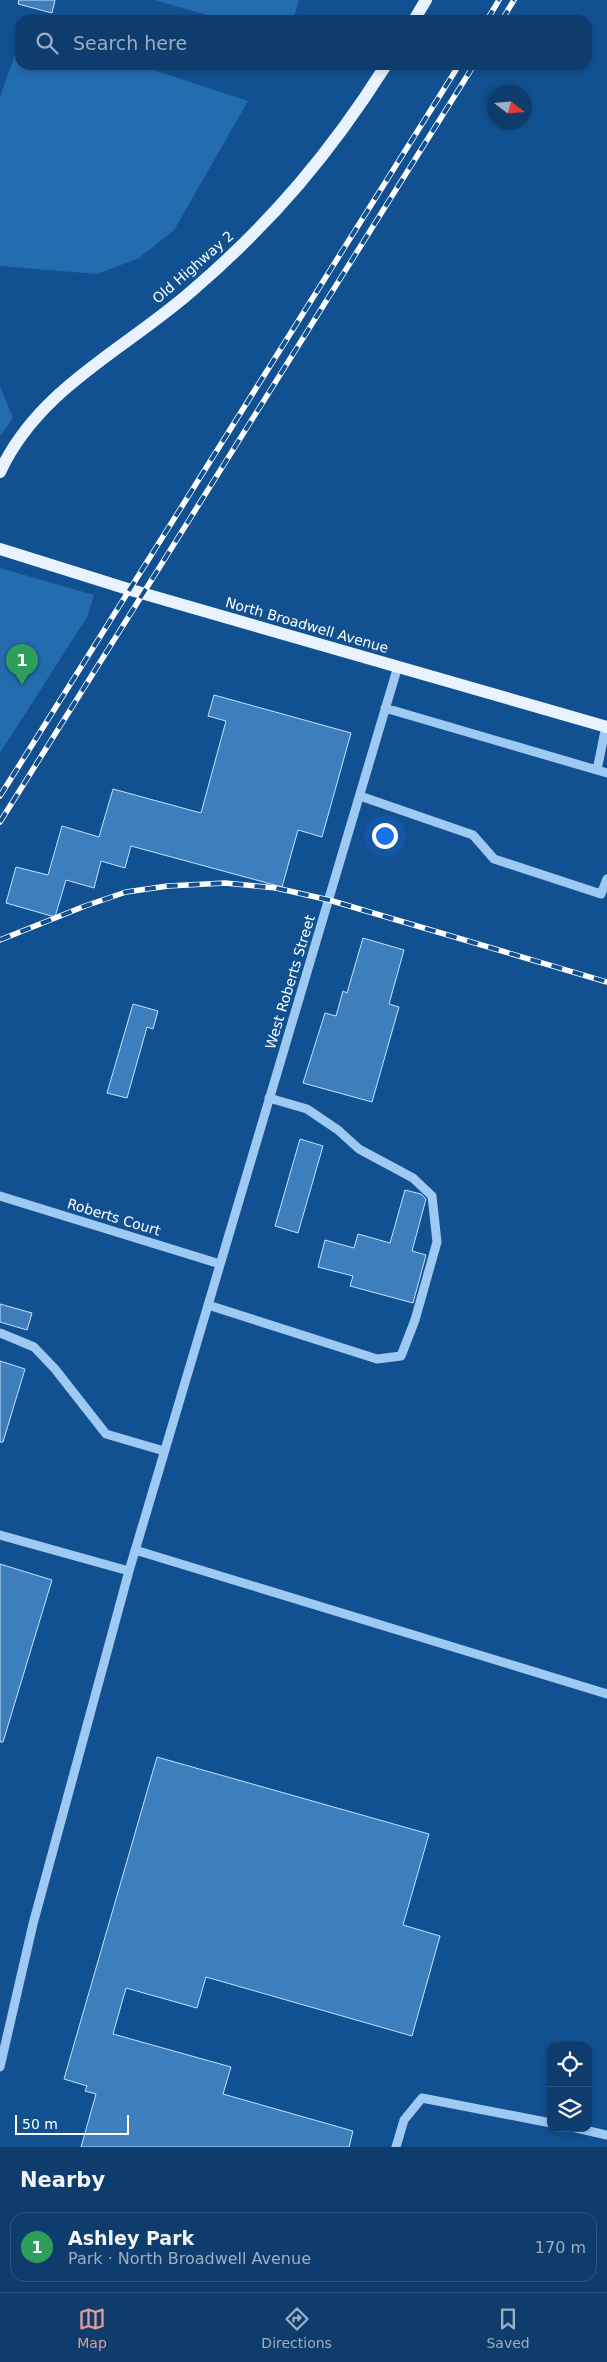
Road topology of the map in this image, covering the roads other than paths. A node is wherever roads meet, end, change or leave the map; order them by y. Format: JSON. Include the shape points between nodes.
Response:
{"nodes":[{"id":1,"x":426,"y":0,"type":"edge"},
{"id":2,"x":417,"y":15,"type":"edge"},
{"id":3,"x":383,"y":70,"type":"edge"},
{"id":4,"x":0,"y":472,"type":"edge"},
{"id":5,"x":0,"y":549,"type":"edge"},
{"id":6,"x":398,"y":666,"type":"junction"},
{"id":7,"x":386,"y":708,"type":"junction"},
{"id":8,"x":606,"y":726,"type":"edge"},
{"id":9,"x":597,"y":770,"type":"junction"},
{"id":10,"x":607,"y":773,"type":"edge"},
{"id":11,"x":360,"y":796,"type":"junction"},
{"id":12,"x":607,"y":879,"type":"edge"},
{"id":13,"x":269,"y":1098,"type":"junction"},
{"id":14,"x":0,"y":1196,"type":"edge"},
{"id":15,"x":220,"y":1264,"type":"junction"},
{"id":16,"x":208,"y":1305,"type":"junction"},
{"id":17,"x":0,"y":1333,"type":"edge"},
{"id":18,"x":164,"y":1451,"type":"junction"},
{"id":19,"x":0,"y":1535,"type":"edge"},
{"id":20,"x":135,"y":1550,"type":"junction"},
{"id":21,"x":128,"y":1571,"type":"junction"},
{"id":22,"x":607,"y":1694,"type":"edge"},
{"id":23,"x":0,"y":2067,"type":"edge"},
{"id":24,"x":547,"y":2122,"type":"edge"},
{"id":25,"x":592,"y":2132,"type":"edge"},
{"id":26,"x":607,"y":2135,"type":"edge"},
{"id":27,"x":396,"y":2147,"type":"edge"}],
"edges":[{"from":1,"to":2,"type":"main road"},
{"from":3,"to":4,"type":"main road","name":"Old Highway 2","via":[[347,126],[309,175],[270,217],[192,291],[73,382],[27,428]]},
{"from":5,"to":6,"type":"main road","name":"North Broadwell Avenue"},
{"from":6,"to":7,"type":"street","name":"West Roberts Street"},
{"from":6,"to":8,"type":"main road","name":"North Broadwell Avenue"},
{"from":7,"to":9,"type":"street"},
{"from":7,"to":11,"type":"street","name":"West Roberts Street"},
{"from":8,"to":9,"type":"street"},
{"from":9,"to":10,"type":"street"},
{"from":11,"to":12,"type":"street","via":[[473,835],[494,859],[601,894]]},
{"from":11,"to":13,"type":"street","name":"West Roberts Street"},
{"from":13,"to":15,"type":"street","name":"West Roberts Street"},
{"from":13,"to":16,"type":"street","via":[[307,1110],[360,1149],[413,1178],[432,1196],[438,1242],[401,1356],[378,1358]]},
{"from":14,"to":15,"type":"street","name":"Roberts Court"},
{"from":15,"to":16,"type":"street","name":"West Roberts Street"},
{"from":16,"to":18,"type":"street","name":"West Roberts Street"},
{"from":17,"to":18,"type":"street","via":[[34,1347],[106,1434]]},
{"from":18,"to":20,"type":"street","name":"West Roberts Street"},
{"from":19,"to":21,"type":"street"},
{"from":20,"to":21,"type":"street","name":"West Roberts Street"},
{"from":20,"to":22,"type":"street"},
{"from":21,"to":23,"type":"street","name":"West Roberts Street","via":[[33,1924]]},
{"from":24,"to":27,"type":"street","via":[[422,2098],[404,2120]]},
{"from":25,"to":26,"type":"street"}]}
